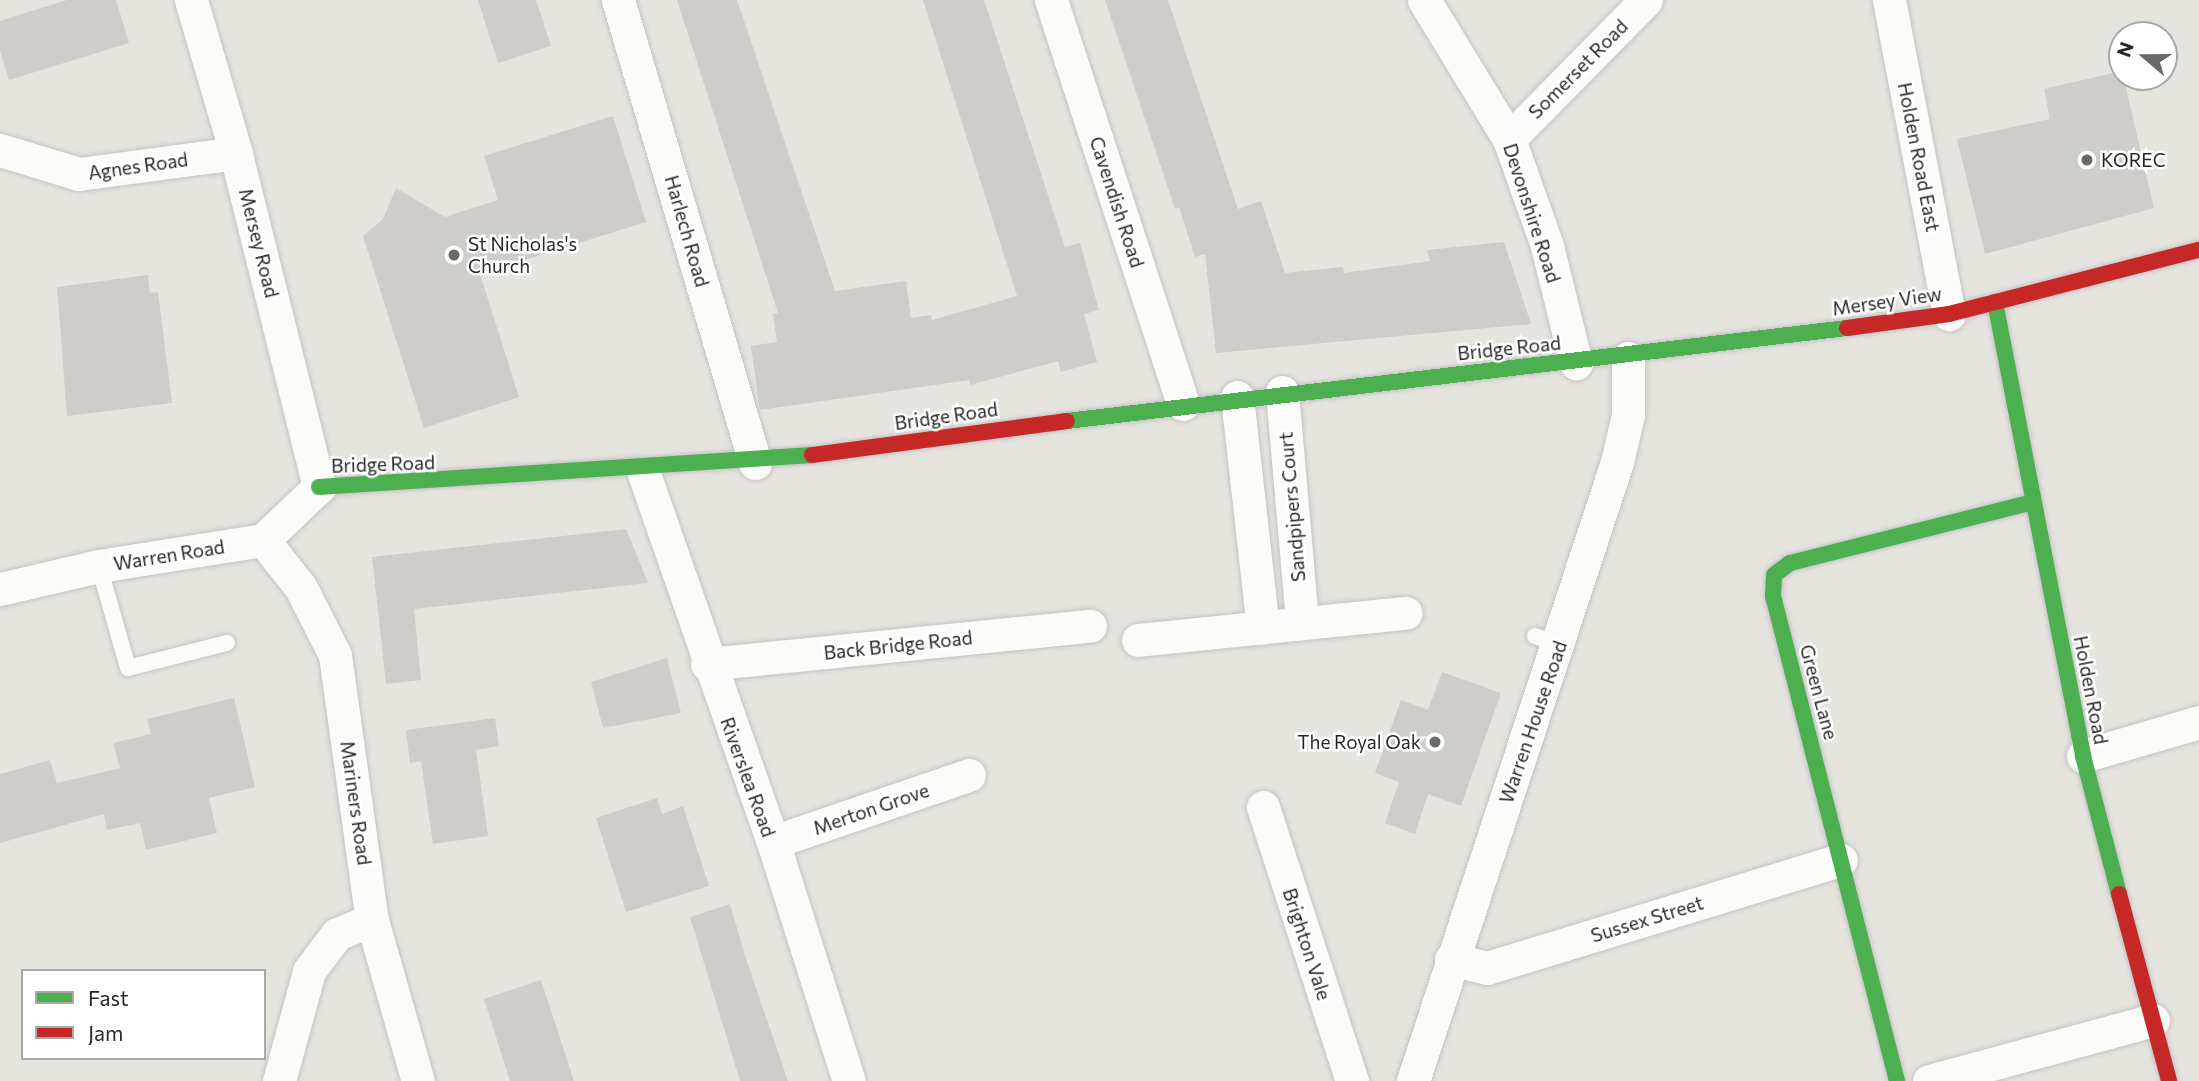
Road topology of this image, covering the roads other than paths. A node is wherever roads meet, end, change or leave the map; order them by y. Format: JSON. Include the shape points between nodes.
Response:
{"nodes":[{"id":1,"x":191,"y":0,"type":"edge"},
{"id":2,"x":618,"y":0,"type":"edge"},
{"id":3,"x":1051,"y":0,"type":"edge"},
{"id":4,"x":1423,"y":0,"type":"edge"},
{"id":5,"x":1646,"y":0,"type":"edge"},
{"id":6,"x":1889,"y":0,"type":"edge"},
{"id":7,"x":1509,"y":139,"type":"junction"},
{"id":8,"x":0,"y":150,"type":"edge"},
{"id":9,"x":236,"y":153,"type":"junction"},
{"id":10,"x":2199,"y":250,"type":"edge"},
{"id":11,"x":1995,"y":302,"type":"junction"},
{"id":12,"x":1949,"y":314,"type":"junction"},
{"id":13,"x":1628,"y":358,"type":"junction"},
{"id":14,"x":1576,"y":363,"type":"junction"},
{"id":15,"x":1282,"y":391,"type":"junction"},
{"id":16,"x":1237,"y":397,"type":"junction"},
{"id":17,"x":1182,"y":404,"type":"junction"},
{"id":18,"x":755,"y":463,"type":"junction"},
{"id":19,"x":644,"y":474,"type":"junction"},
{"id":20,"x":319,"y":487,"type":"junction"},
{"id":21,"x":2033,"y":502,"type":"junction"},
{"id":22,"x":263,"y":540,"type":"junction"},
{"id":23,"x":99,"y":566,"type":"junction"},
{"id":24,"x":0,"y":589,"type":"edge"},
{"id":25,"x":1406,"y":613,"type":"dead end"},
{"id":26,"x":1303,"y":622,"type":"junction"},
{"id":27,"x":1090,"y":626,"type":"dead end"},
{"id":28,"x":1263,"y":628,"type":"junction"},
{"id":29,"x":1138,"y":640,"type":"dead end"},
{"id":30,"x":227,"y":643,"type":"dead end"},
{"id":31,"x":707,"y":664,"type":"junction"},
{"id":32,"x":2199,"y":722,"type":"edge"},
{"id":33,"x":2083,"y":756,"type":"junction"},
{"id":34,"x":969,"y":775,"type":"dead end"},
{"id":35,"x":1263,"y":807,"type":"dead end"},
{"id":36,"x":772,"y":842,"type":"junction"},
{"id":37,"x":1841,"y":860,"type":"junction"},
{"id":38,"x":372,"y":920,"type":"junction"},
{"id":39,"x":1451,"y":959,"type":"junction"},
{"id":40,"x":2153,"y":1020,"type":"junction"},
{"id":41,"x":279,"y":1081,"type":"edge"},
{"id":42,"x":418,"y":1081,"type":"edge"},
{"id":43,"x":849,"y":1081,"type":"edge"},
{"id":44,"x":1352,"y":1081,"type":"edge"},
{"id":45,"x":1413,"y":1081,"type":"edge"},
{"id":46,"x":1897,"y":1081,"type":"edge"},
{"id":47,"x":1929,"y":1081,"type":"edge"},
{"id":48,"x":2169,"y":1081,"type":"edge"}],
"edges":[{"from":1,"to":9,"type":"street","name":"Mersey Road"},
{"from":2,"to":18,"type":"street","name":"Harlech Road"},
{"from":3,"to":17,"type":"street","name":"Cavendish Road"},
{"from":4,"to":7,"type":"street","name":"Devonshire Road"},
{"from":5,"to":7,"type":"street","name":"Somerset Road"},
{"from":6,"to":12,"type":"street","name":"Holden Road East"},
{"from":7,"to":14,"type":"street","name":"Devonshire Road","via":[[1547,246]]},
{"from":8,"to":9,"type":"street","name":"Agnes Road","via":[[79,174]]},
{"from":9,"to":20,"type":"street","name":"Mersey Road"},
{"from":10,"to":11,"type":"street","name":"Mersey View"},
{"from":11,"to":12,"type":"street","name":"Mersey View"},
{"from":11,"to":21,"type":"street","name":"Holden Road"},
{"from":12,"to":13,"type":"street","name":"Mersey View"},
{"from":13,"to":14,"type":"street","name":"Mersey View"},
{"from":13,"to":39,"type":"street","name":"Warren House Road","via":[[1628,415],[1617,462],[1547,640]]},
{"from":14,"to":15,"type":"street","name":"Bridge Road"},
{"from":15,"to":16,"type":"street","name":"Bridge Road"},
{"from":15,"to":26,"type":"street","name":"Sandpipers Court"},
{"from":16,"to":17,"type":"street","name":"Bridge Road"},
{"from":16,"to":28,"type":"street"},
{"from":17,"to":18,"type":"street","name":"Bridge Road"},
{"from":18,"to":19,"type":"street","name":"Bridge Road"},
{"from":19,"to":20,"type":"street","name":"Bridge Road"},
{"from":19,"to":31,"type":"street","name":"Riverslea Road"},
{"from":20,"to":22,"type":"street"},
{"from":21,"to":33,"type":"street","name":"Holden Road"},
{"from":21,"to":37,"type":"street","name":"Green Lane","via":[[1790,563],[1774,575],[1773,596]]},
{"from":22,"to":23,"type":"street","name":"Warren Road"},
{"from":22,"to":38,"type":"street","name":"Mariners Road","via":[[301,588],[335,654]]},
{"from":23,"to":24,"type":"street","name":"Warren Road"},
{"from":23,"to":30,"type":"lane","via":[[128,668]]},
{"from":25,"to":26,"type":"street"},
{"from":26,"to":28,"type":"street"},
{"from":27,"to":31,"type":"street","name":"Back Bridge Road"},
{"from":28,"to":29,"type":"street"},
{"from":31,"to":36,"type":"street","name":"Riverslea Road"},
{"from":32,"to":33,"type":"street"},
{"from":33,"to":40,"type":"street","name":"Holden Road"},
{"from":34,"to":36,"type":"street","name":"Merton Grove"},
{"from":35,"to":44,"type":"street","name":"Brighton Vale"},
{"from":36,"to":43,"type":"street","name":"Riverslea Road"},
{"from":37,"to":39,"type":"street","name":"Sussex Street","via":[[1487,968]]},
{"from":37,"to":46,"type":"street","name":"Green Lane"},
{"from":38,"to":41,"type":"street","via":[[337,934],[309,971]]},
{"from":38,"to":42,"type":"street","name":"Mariners Road"},
{"from":39,"to":45,"type":"street","name":"Warren House Road"},
{"from":40,"to":47,"type":"street"},
{"from":40,"to":48,"type":"street","name":"Holden Road"}]}
